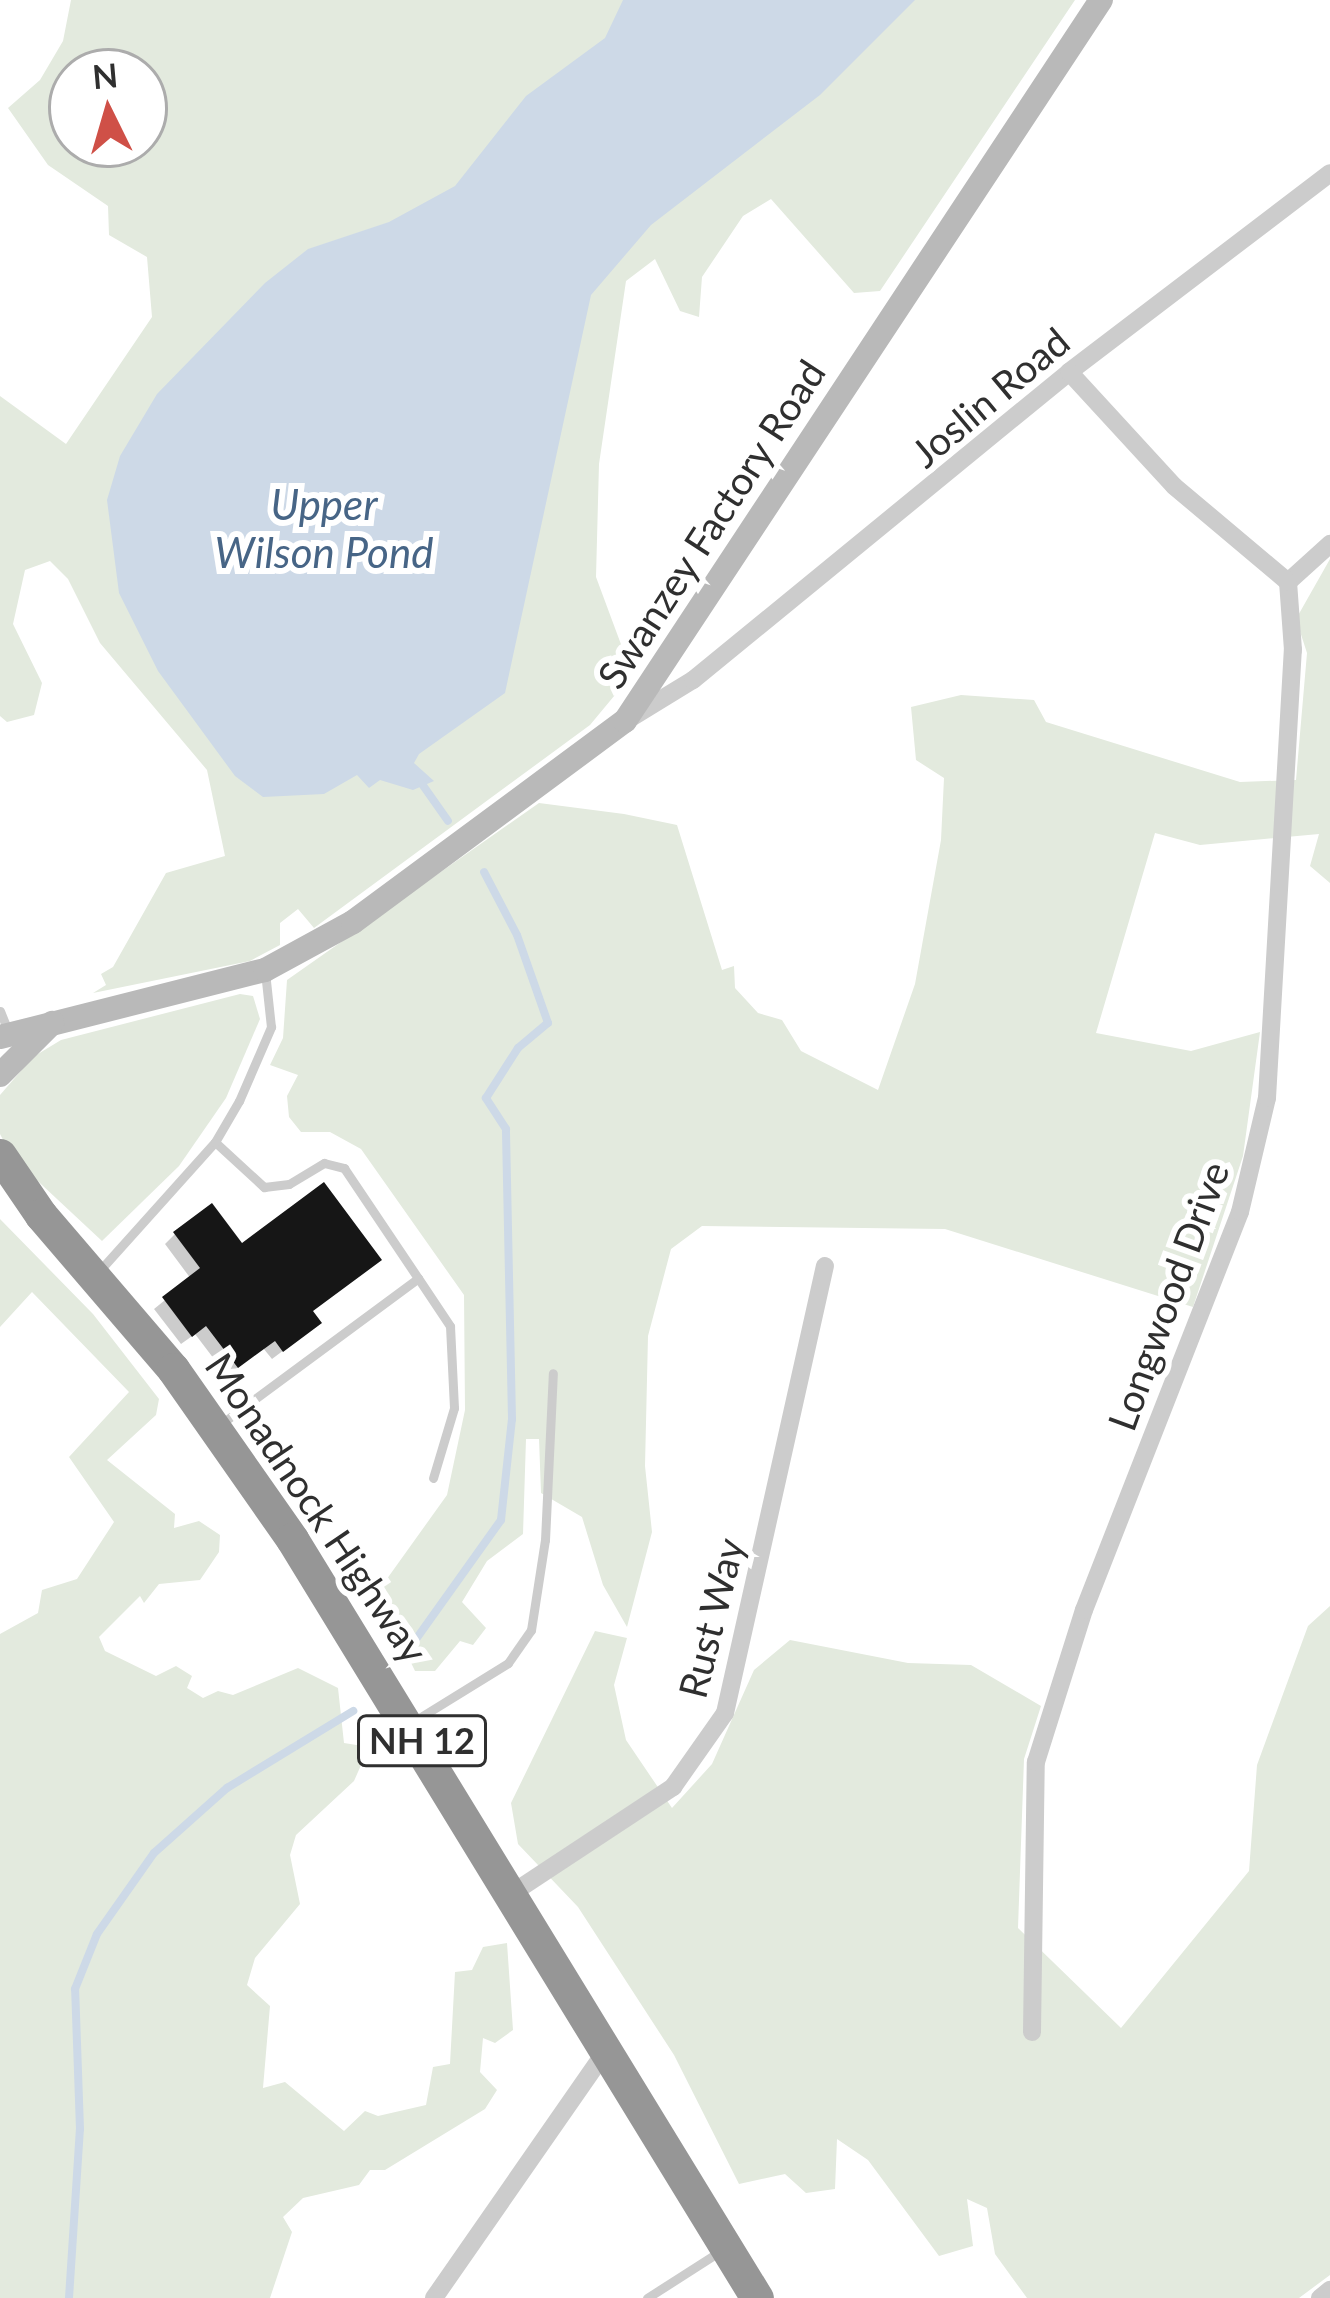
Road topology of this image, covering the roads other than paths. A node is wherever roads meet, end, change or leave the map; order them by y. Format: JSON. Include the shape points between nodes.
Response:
{"nodes":[{"id":1,"x":1101,"y":0,"type":"edge"},
{"id":2,"x":1330,"y":173,"type":"edge"},
{"id":3,"x":1069,"y":372,"type":"junction"},
{"id":4,"x":1330,"y":544,"type":"edge"},
{"id":5,"x":1288,"y":582,"type":"junction"},
{"id":6,"x":676,"y":650,"type":"junction"},
{"id":7,"x":697,"y":677,"type":"junction"},
{"id":8,"x":625,"y":721,"type":"junction"},
{"id":9,"x":265,"y":970,"type":"junction"},
{"id":10,"x":54,"y":1022,"type":"junction"},
{"id":11,"x":3,"y":1027,"type":"edge"},
{"id":12,"x":0,"y":1076,"type":"edge"},
{"id":13,"x":215,"y":1142,"type":"junction"},
{"id":14,"x":0,"y":1155,"type":"edge"},
{"id":15,"x":0,"y":1191,"type":"edge"},
{"id":16,"x":41,"y":1215,"type":"junction"},
{"id":17,"x":825,"y":1266,"type":"dead end"},
{"id":18,"x":97,"y":1274,"type":"junction"},
{"id":19,"x":418,"y":1278,"type":"junction"},
{"id":20,"x":553,"y":1373,"type":"dead end"},
{"id":21,"x":216,"y":1427,"type":"junction"},
{"id":22,"x":433,"y":1478,"type":"dead end"},
{"id":23,"x":411,"y":1723,"type":"junction"},
{"id":24,"x":514,"y":1892,"type":"junction"},
{"id":25,"x":1032,"y":2032,"type":"dead end"},
{"id":26,"x":608,"y":2048,"type":"junction"},
{"id":27,"x":727,"y":2248,"type":"junction"},
{"id":28,"x":1330,"y":2290,"type":"edge"},
{"id":29,"x":662,"y":2293,"type":"edge"},
{"id":30,"x":434,"y":2298,"type":"edge"},
{"id":31,"x":647,"y":2298,"type":"edge"},
{"id":32,"x":757,"y":2298,"type":"edge"},
{"id":33,"x":1320,"y":2298,"type":"edge"}],
"edges":[{"from":1,"to":6,"type":"street","name":"Swanzey Factory Road"},
{"from":2,"to":3,"type":"street","name":"Joslin Road"},
{"from":3,"to":5,"type":"street","via":[[1174,486]]},
{"from":3,"to":7,"type":"street","name":"Joslin Road"},
{"from":4,"to":5,"type":"street"},
{"from":5,"to":25,"type":"street","name":"Longwood Drive","via":[[1293,650],[1268,1097],[1240,1212],[1084,1610],[1036,1762]]},
{"from":6,"to":7,"type":"street"},
{"from":6,"to":8,"type":"street","name":"Swanzey Factory Road"},
{"from":7,"to":8,"type":"street","name":"Joslin Road"},
{"from":8,"to":9,"type":"street","name":"Swanzey Factory Road","via":[[353,922]]},
{"from":9,"to":10,"type":"street","name":"Swanzey Factory Road"},
{"from":9,"to":13,"type":"lane","via":[[271,1028]]},
{"from":10,"to":11,"type":"street","name":"Swanzey Factory Road"},
{"from":10,"to":12,"type":"street"},
{"from":13,"to":18,"type":"lane"},
{"from":13,"to":19,"type":"lane","via":[[264,1187],[289,1184],[324,1163],[344,1168]]},
{"from":14,"to":16,"type":"highway","name":"Monadnock Highway","number":"NH 12"},
{"from":15,"to":16,"type":"highway","name":"Monadnock Highway","number":"NH 12"},
{"from":16,"to":18,"type":"highway","name":"Monadnock Highway","number":"NH 12"},
{"from":17,"to":24,"type":"street","name":"Rust Way","via":[[724,1713],[673,1787]]},
{"from":18,"to":21,"type":"highway","name":"Monadnock Highway","number":"NH 12"},
{"from":19,"to":21,"type":"lane"},
{"from":19,"to":22,"type":"lane","via":[[450,1326],[454,1408]]},
{"from":20,"to":23,"type":"lane","via":[[545,1540],[531,1630],[508,1663]]},
{"from":21,"to":23,"type":"highway","name":"Monadnock Highway","number":"NH 12"},
{"from":23,"to":24,"type":"highway","name":"Monadnock Highway","number":"NH 12"},
{"from":24,"to":26,"type":"highway","name":"Monadnock Highway","number":"NH 12"},
{"from":26,"to":27,"type":"highway","name":"Monadnock Highway","number":"NH 12"},
{"from":26,"to":30,"type":"street"},
{"from":27,"to":29,"type":"lane"},
{"from":27,"to":32,"type":"highway","name":"Monadnock Highway","number":"NH 12"},
{"from":28,"to":33,"type":"street"},
{"from":29,"to":31,"type":"lane"}]}
